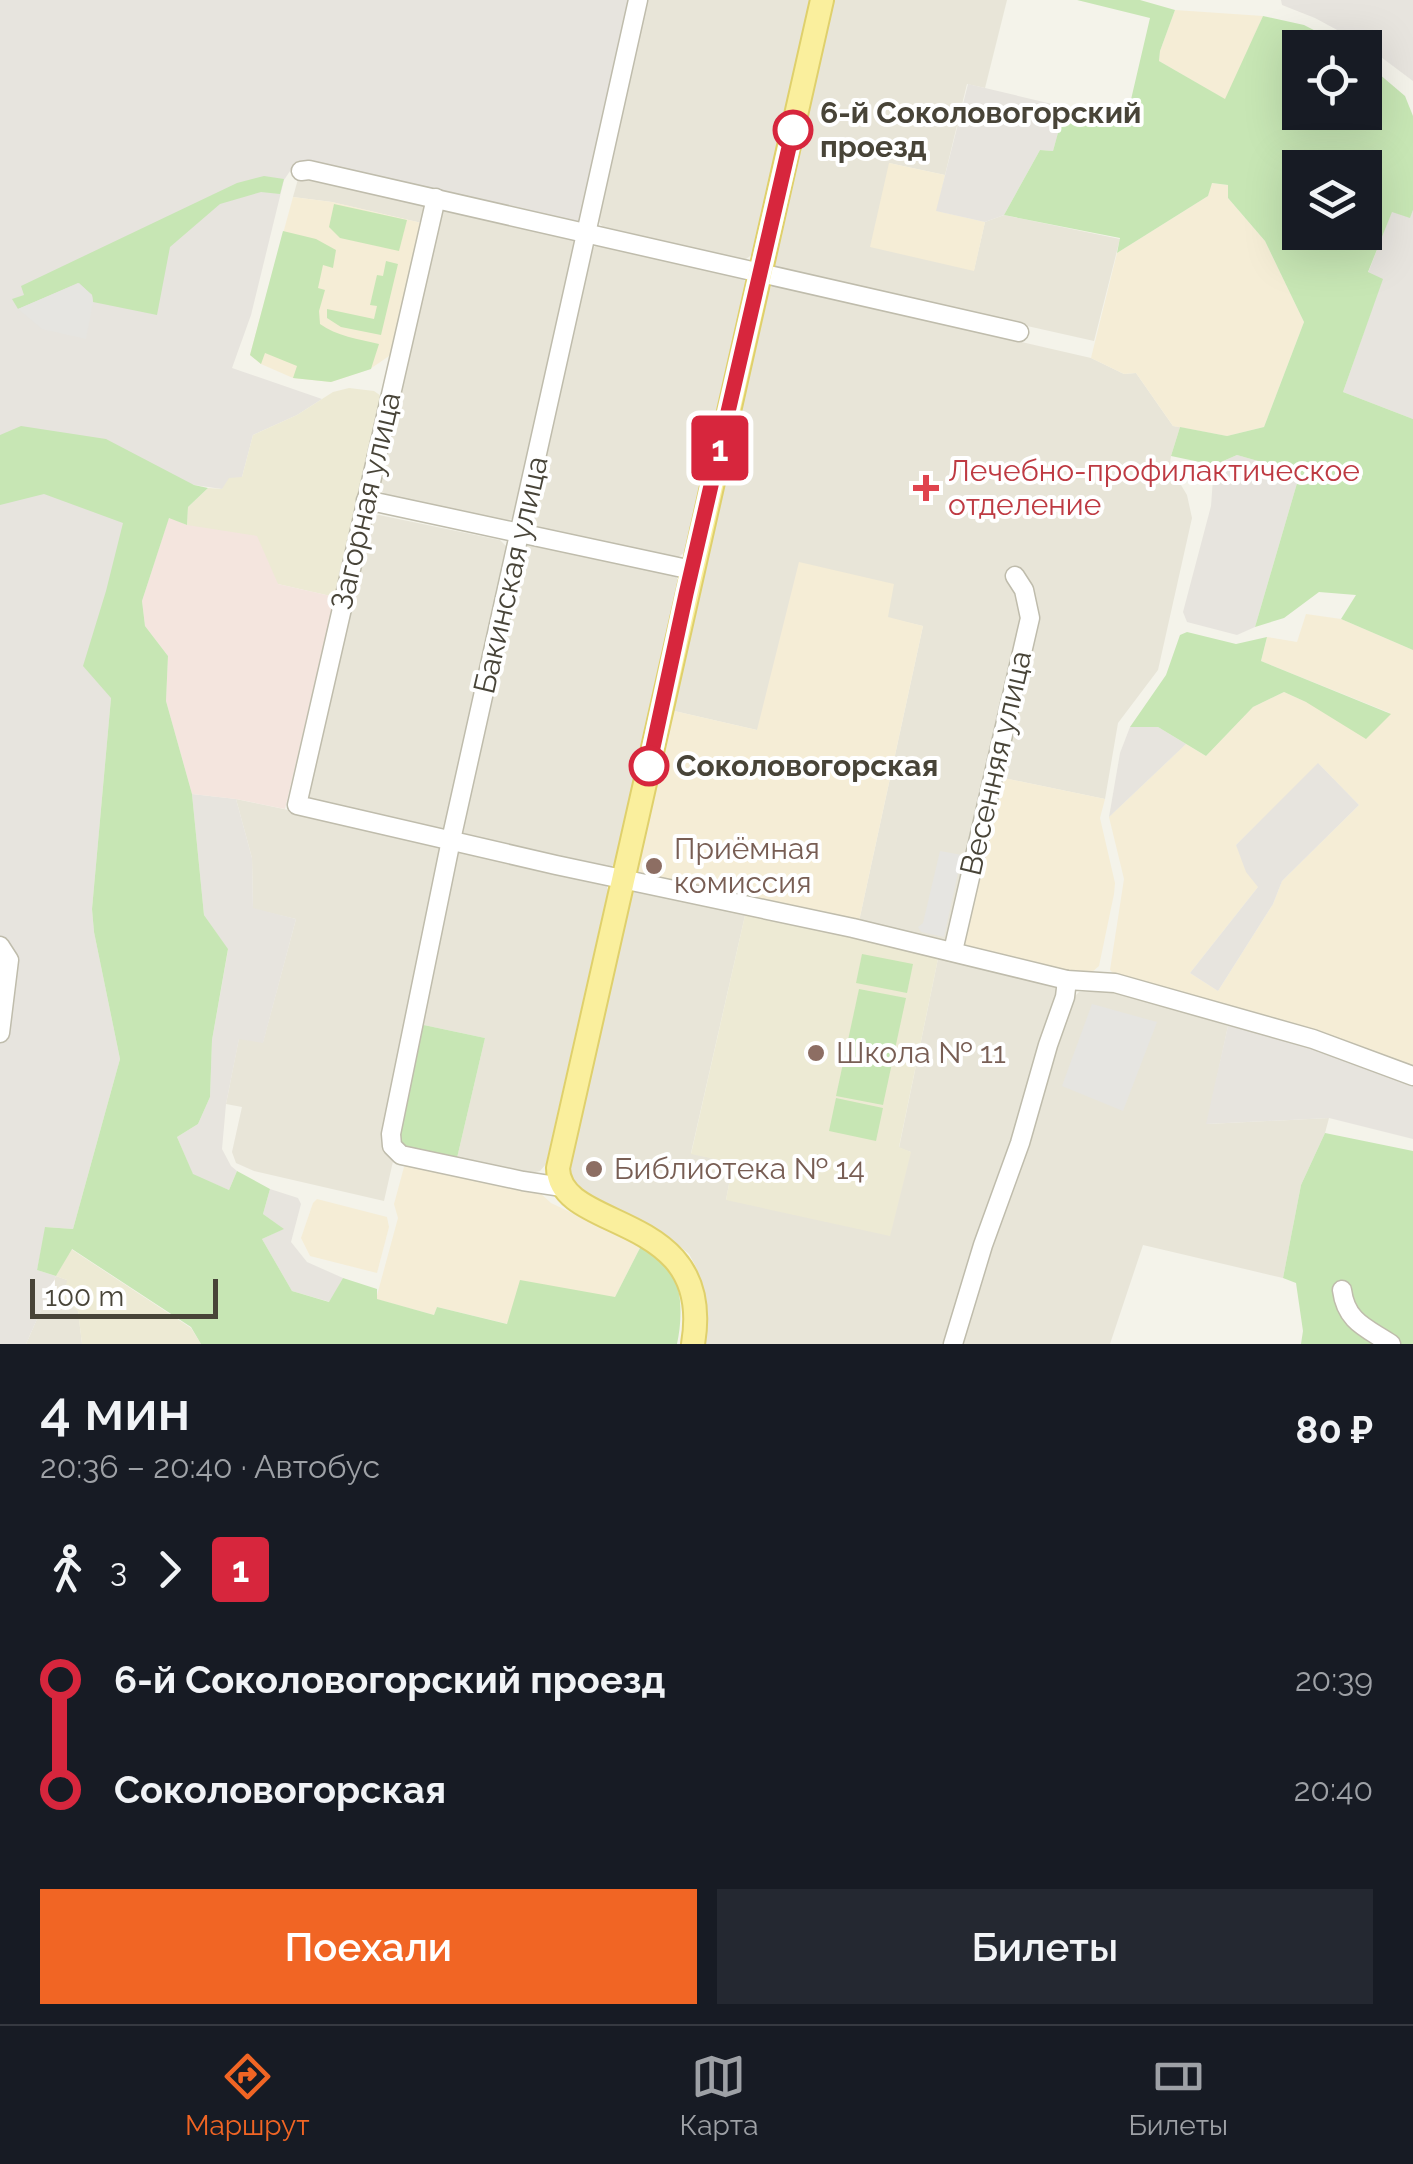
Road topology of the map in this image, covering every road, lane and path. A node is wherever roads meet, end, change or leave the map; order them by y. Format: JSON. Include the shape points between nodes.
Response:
{"nodes":[{"id":1,"x":638,"y":0,"type":"edge"},
{"id":2,"x":822,"y":0,"type":"edge"},
{"id":3,"x":301,"y":171,"type":"dead end"},
{"id":4,"x":436,"y":198,"type":"junction"},
{"id":5,"x":588,"y":234,"type":"junction"},
{"id":6,"x":761,"y":272,"type":"junction"},
{"id":7,"x":1019,"y":332,"type":"dead end"},
{"id":8,"x":366,"y":500,"type":"junction"},
{"id":9,"x":521,"y":533,"type":"junction"},
{"id":10,"x":692,"y":570,"type":"junction"},
{"id":11,"x":1015,"y":576,"type":"dead end"},
{"id":12,"x":451,"y":840,"type":"junction"},
{"id":13,"x":623,"y":879,"type":"junction"},
{"id":14,"x":0,"y":946,"type":"edge"},
{"id":15,"x":953,"y":951,"type":"junction"},
{"id":16,"x":1067,"y":980,"type":"junction"},
{"id":17,"x":0,"y":1033,"type":"edge"},
{"id":18,"x":1413,"y":1076,"type":"edge"},
{"id":19,"x":560,"y":1182,"type":"junction"},
{"id":20,"x":1342,"y":1290,"type":"dead end"},
{"id":21,"x":692,"y":1344,"type":"edge"},
{"id":22,"x":954,"y":1344,"type":"edge"},
{"id":23,"x":1392,"y":1344,"type":"edge"}],
"edges":[{"from":1,"to":5,"type":"street","name":"Бакинская улица"},
{"from":2,"to":6,"type":"main road"},
{"from":3,"to":4,"type":"street"},
{"from":4,"to":5,"type":"street"},
{"from":4,"to":8,"type":"street","name":"Загорная улица"},
{"from":5,"to":6,"type":"street"},
{"from":5,"to":9,"type":"street","name":"Бакинская улица"},
{"from":6,"to":7,"type":"street"},
{"from":6,"to":10,"type":"main road"},
{"from":8,"to":9,"type":"street"},
{"from":8,"to":12,"type":"street","name":"Загорная улица","via":[[297,805]]},
{"from":9,"to":10,"type":"street"},
{"from":9,"to":12,"type":"street","name":"Бакинская улица"},
{"from":10,"to":13,"type":"main road"},
{"from":11,"to":15,"type":"street","name":"Весенняя улица","via":[[1030,618]]},
{"from":12,"to":13,"type":"street"},
{"from":12,"to":19,"type":"street","name":"Бакинская улица","via":[[392,1146],[401,1155],[523,1181]]},
{"from":13,"to":15,"type":"street"},
{"from":13,"to":19,"type":"main road"},
{"from":14,"to":17,"type":"street","via":[[8,960]]},
{"from":15,"to":16,"type":"street"},
{"from":16,"to":18,"type":"street","via":[[1115,983],[1313,1039]]},
{"from":16,"to":22,"type":"street"},
{"from":19,"to":21,"type":"main road","via":[[580,1204],[661,1245],[679,1264],[693,1298]]},
{"from":20,"to":23,"type":"street","via":[[1347,1312]]}]}
